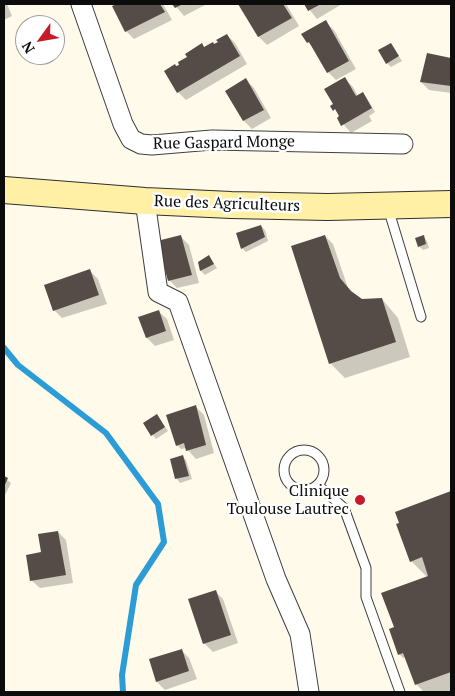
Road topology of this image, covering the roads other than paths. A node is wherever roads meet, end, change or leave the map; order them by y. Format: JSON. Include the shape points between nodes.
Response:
{"nodes":[{"id":1,"x":81,"y":4,"type":"edge"},
{"id":2,"x":403,"y":144,"type":"dead end"},
{"id":3,"x":4,"y":190,"type":"edge"},
{"id":4,"x":145,"y":202,"type":"junction"},
{"id":5,"x":451,"y":204,"type":"edge"},
{"id":6,"x":387,"y":206,"type":"junction"},
{"id":7,"x":421,"y":317,"type":"dead end"},
{"id":8,"x":318,"y":485,"type":"junction"},
{"id":9,"x":309,"y":692,"type":"edge"},
{"id":10,"x":400,"y":692,"type":"edge"}],
"edges":[{"from":1,"to":2,"type":"street","name":"Rue Gaspard Monge","via":[[123,124],[131,139],[141,144],[152,146],[212,140]]},
{"from":3,"to":4,"type":"street","name":"Rue des Agriculteurs"},
{"from":4,"to":6,"type":"street","name":"Rue des Agriculteurs"},
{"from":4,"to":9,"type":"street","via":[[158,292],[178,302],[276,578],[300,634]]},
{"from":5,"to":6,"type":"street","name":"Rue des Agriculteurs"},
{"from":6,"to":7,"type":"lane"},
{"from":8,"to":8,"type":"lane","via":[[324,474],[320,458],[302,449],[294,453],[286,462],[285,474],[290,483],[309,490]]},
{"from":8,"to":10,"type":"lane","via":[[344,508],[366,568],[366,597]]}]}
